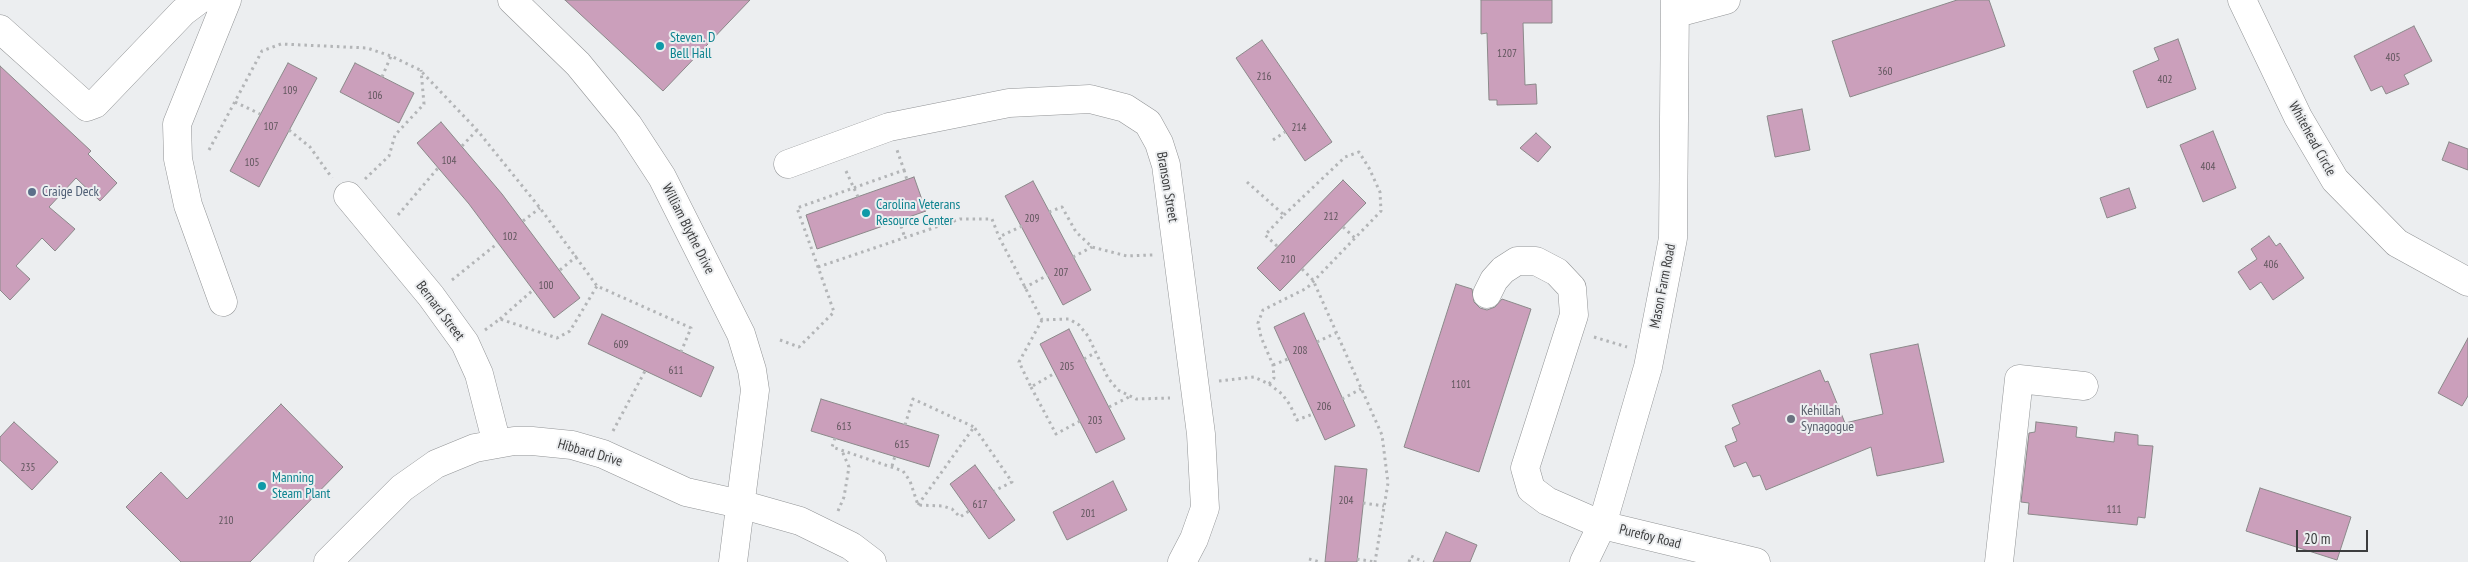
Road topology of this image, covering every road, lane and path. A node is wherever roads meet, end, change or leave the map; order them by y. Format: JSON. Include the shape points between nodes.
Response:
{"nodes":[{"id":1,"x":199,"y":0,"type":"edge"},
{"id":2,"x":227,"y":0,"type":"edge"},
{"id":3,"x":512,"y":0,"type":"edge"},
{"id":4,"x":1726,"y":0,"type":"edge"},
{"id":5,"x":2242,"y":0,"type":"edge"},
{"id":6,"x":1676,"y":6,"type":"edge"},
{"id":7,"x":0,"y":29,"type":"edge"},
{"id":8,"x":391,"y":56,"type":"junction"},
{"id":9,"x":420,"y":70,"type":"junction"},
{"id":10,"x":382,"y":77,"type":"dead end"},
{"id":11,"x":235,"y":102,"type":"junction"},
{"id":12,"x":260,"y":114,"type":"dead end"},
{"id":13,"x":889,"y":127,"type":"junction"},
{"id":14,"x":289,"y":130,"type":"dead end"},
{"id":15,"x":477,"y":130,"type":"junction"},
{"id":16,"x":1286,"y":132,"type":"dead end"},
{"id":17,"x":1273,"y":140,"type":"dead end"},
{"id":18,"x":462,"y":146,"type":"dead end"},
{"id":19,"x":209,"y":150,"type":"dead end"},
{"id":20,"x":788,"y":164,"type":"dead end"},
{"id":21,"x":438,"y":168,"type":"dead end"},
{"id":22,"x":904,"y":170,"type":"junction"},
{"id":23,"x":907,"y":180,"type":"dead end"},
{"id":24,"x":1246,"y":182,"type":"dead end"},
{"id":25,"x":348,"y":196,"type":"junction"},
{"id":26,"x":540,"y":208,"type":"junction"},
{"id":27,"x":1049,"y":212,"type":"dead end"},
{"id":28,"x":1284,"y":215,"type":"junction"},
{"id":29,"x":899,"y":220,"type":"dead end"},
{"id":30,"x":523,"y":221,"type":"dead end"},
{"id":31,"x":1022,"y":226,"type":"dead end"},
{"id":32,"x":1343,"y":227,"type":"dead end"},
{"id":33,"x":380,"y":236,"type":"junction"},
{"id":34,"x":999,"y":237,"type":"junction"},
{"id":35,"x":905,"y":238,"type":"junction"},
{"id":36,"x":1356,"y":239,"type":"junction"},
{"id":37,"x":498,"y":243,"type":"dead end"},
{"id":38,"x":1092,"y":247,"type":"junction"},
{"id":39,"x":1278,"y":247,"type":"dead end"},
{"id":40,"x":1178,"y":253,"type":"junction"},
{"id":41,"x":577,"y":256,"type":"junction"},
{"id":42,"x":1073,"y":257,"type":"dead end"},
{"id":43,"x":818,"y":267,"type":"junction"},
{"id":44,"x":1302,"y":269,"type":"dead end"},
{"id":45,"x":560,"y":270,"type":"dead end"},
{"id":46,"x":1048,"y":276,"type":"dead end"},
{"id":47,"x":1313,"y":280,"type":"junction"},
{"id":48,"x":2468,"y":282,"type":"edge"},
{"id":49,"x":597,"y":286,"type":"junction"},
{"id":50,"x":1024,"y":288,"type":"junction"},
{"id":51,"x":533,"y":290,"type":"dead end"},
{"id":52,"x":1487,"y":294,"type":"dead end"},
{"id":53,"x":431,"y":296,"type":"junction"},
{"id":54,"x":223,"y":302,"type":"dead end"},
{"id":55,"x":500,"y":319,"type":"junction"},
{"id":56,"x":1042,"y":320,"type":"junction"},
{"id":57,"x":1570,"y":330,"type":"junction"},
{"id":58,"x":1336,"y":333,"type":"junction"},
{"id":59,"x":780,"y":340,"type":"dead end"},
{"id":60,"x":1317,"y":342,"type":"dead end"},
{"id":61,"x":466,"y":343,"type":"junction"},
{"id":62,"x":1630,"y":348,"type":"dead end"},
{"id":63,"x":681,"y":352,"type":"dead end"},
{"id":64,"x":1095,"y":354,"type":"junction"},
{"id":65,"x":1084,"y":359,"type":"dead end"},
{"id":66,"x":1288,"y":359,"type":"dead end"},
{"id":67,"x":1273,"y":365,"type":"junction"},
{"id":68,"x":645,"y":371,"type":"dead end"},
{"id":69,"x":1055,"y":373,"type":"dead end"},
{"id":70,"x":1269,"y":384,"type":"junction"},
{"id":71,"x":1031,"y":386,"type":"junction"},
{"id":72,"x":2084,"y":386,"type":"dead end"},
{"id":73,"x":1361,"y":389,"type":"junction"},
{"id":74,"x":1195,"y":390,"type":"junction"},
{"id":75,"x":1130,"y":396,"type":"junction"},
{"id":76,"x":1342,"y":399,"type":"dead end"},
{"id":77,"x":1109,"y":407,"type":"dead end"},
{"id":78,"x":1313,"y":414,"type":"dead end"},
{"id":79,"x":1080,"y":421,"type":"dead end"},
{"id":80,"x":905,"y":425,"type":"dead end"},
{"id":81,"x":974,"y":427,"type":"junction"},
{"id":82,"x":835,"y":438,"type":"dead end"},
{"id":83,"x":497,"y":444,"type":"junction"},
{"id":84,"x":841,"y":450,"type":"junction"},
{"id":85,"x":603,"y":454,"type":"junction"},
{"id":86,"x":895,"y":456,"type":"dead end"},
{"id":87,"x":892,"y":466,"type":"junction"},
{"id":88,"x":994,"y":491,"type":"dead end"},
{"id":89,"x":1363,"y":503,"type":"dead end"},
{"id":90,"x":740,"y":504,"type":"junction"},
{"id":91,"x":918,"y":505,"type":"junction"},
{"id":92,"x":1384,"y":506,"type":"junction"},
{"id":93,"x":969,"y":511,"type":"dead end"},
{"id":94,"x":1602,"y":525,"type":"junction"},
{"id":95,"x":829,"y":533,"type":"junction"},
{"id":96,"x":1309,"y":559,"type":"dead end"},
{"id":97,"x":1357,"y":559,"type":"dead end"},
{"id":98,"x":328,"y":562,"type":"edge"},
{"id":99,"x":733,"y":562,"type":"edge"},
{"id":100,"x":872,"y":562,"type":"edge"},
{"id":101,"x":1182,"y":562,"type":"edge"},
{"id":102,"x":1320,"y":562,"type":"edge"},
{"id":103,"x":1375,"y":562,"type":"edge"},
{"id":104,"x":1409,"y":562,"type":"edge"},
{"id":105,"x":1424,"y":562,"type":"edge"},
{"id":106,"x":1584,"y":562,"type":"edge"},
{"id":107,"x":1756,"y":562,"type":"edge"},
{"id":108,"x":1999,"y":562,"type":"edge"}],
"edges":[{"from":1,"to":7,"type":"street","via":[[183,12],[95,104],[86,107]]},
{"from":2,"to":54,"type":"street","via":[[177,124],[178,159],[188,205]]},
{"from":3,"to":90,"type":"street","name":"William Blythe Drive","via":[[578,64],[628,125],[662,178],[741,334],[755,390]]},
{"from":4,"to":6,"type":"street"},
{"from":5,"to":48,"type":"street","name":"Whitehead Circle","via":[[2298,117],[2336,180],[2396,243]]},
{"from":6,"to":94,"type":"street","name":"Mason Farm Road","via":[[1673,238],[1648,367]]},
{"from":8,"to":9,"type":"path"},
{"from":8,"to":10,"type":"path"},
{"from":8,"to":11,"type":"path","via":[[366,48],[281,44],[262,52]]},
{"from":9,"to":15,"type":"path"},
{"from":9,"to":25,"type":"path","via":[[424,104],[395,135],[389,156]]},
{"from":11,"to":12,"type":"path"},
{"from":11,"to":19,"type":"path"},
{"from":13,"to":20,"type":"street","name":"Branson Street"},
{"from":13,"to":22,"type":"path"},
{"from":13,"to":40,"type":"street","name":"Branson Street","via":[[1009,103],[1090,99],[1126,108],[1148,124],[1159,143],[1166,166]]},
{"from":14,"to":25,"type":"path","via":[[310,147]]},
{"from":15,"to":18,"type":"path"},
{"from":15,"to":26,"type":"path"},
{"from":16,"to":17,"type":"path"},
{"from":21,"to":33,"type":"path"},
{"from":22,"to":23,"type":"path"},
{"from":22,"to":43,"type":"path","via":[[797,208]]},
{"from":24,"to":28,"type":"path"},
{"from":25,"to":33,"type":"street","name":"Bernard Street"},
{"from":26,"to":30,"type":"path"},
{"from":26,"to":41,"type":"path"},
{"from":27,"to":38,"type":"path","via":[[1062,206],[1076,232]]},
{"from":28,"to":36,"type":"path","via":[[1345,157],[1359,152],[1380,192],[1381,211]]},
{"from":28,"to":39,"type":"path","via":[[1265,235]]},
{"from":29,"to":35,"type":"path"},
{"from":31,"to":34,"type":"path"},
{"from":32,"to":36,"type":"path"},
{"from":33,"to":53,"type":"street","name":"Bernard Street"},
{"from":34,"to":35,"type":"path","via":[[992,219],[960,219]]},
{"from":34,"to":50,"type":"path"},
{"from":35,"to":43,"type":"path"},
{"from":36,"to":47,"type":"path"},
{"from":37,"to":53,"type":"path"},
{"from":38,"to":40,"type":"path","via":[[1127,256]]},
{"from":38,"to":42,"type":"path"},
{"from":40,"to":74,"type":"street","name":"Branson Street"},
{"from":41,"to":45,"type":"path"},
{"from":41,"to":49,"type":"path"},
{"from":43,"to":59,"type":"path","via":[[834,312],[799,347]]},
{"from":44,"to":47,"type":"path"},
{"from":46,"to":50,"type":"path"},
{"from":47,"to":58,"type":"path"},
{"from":47,"to":67,"type":"path","via":[[1308,288],[1263,310],[1258,323]]},
{"from":49,"to":55,"type":"path","via":[[570,331],[557,338]]},
{"from":49,"to":63,"type":"path","via":[[691,328]]},
{"from":50,"to":56,"type":"path"},
{"from":51,"to":55,"type":"path"},
{"from":52,"to":57,"type":"street","name":"Purefoy Road","via":[[1502,270],[1517,261],[1536,261],[1557,272],[1572,288],[1574,315]]},
{"from":53,"to":61,"type":"street","name":"Bernard Street"},
{"from":55,"to":61,"type":"path"},
{"from":56,"to":64,"type":"path","via":[[1069,319],[1079,325],[1088,336]]},
{"from":56,"to":71,"type":"path","via":[[1019,362]]},
{"from":57,"to":62,"type":"path"},
{"from":57,"to":94,"type":"street","name":"Purefoy Road","via":[[1525,468],[1530,488],[1547,501]]},
{"from":58,"to":60,"type":"path"},
{"from":58,"to":73,"type":"path"},
{"from":61,"to":83,"type":"street","name":"Bernard Street","via":[[479,374]]},
{"from":64,"to":65,"type":"path"},
{"from":64,"to":75,"type":"path","via":[[1118,390]]},
{"from":66,"to":67,"type":"path"},
{"from":67,"to":70,"type":"path","via":[[1274,378]]},
{"from":68,"to":85,"type":"path"},
{"from":69,"to":71,"type":"path"},
{"from":70,"to":74,"type":"path","via":[[1254,377]]},
{"from":70,"to":78,"type":"path","via":[[1282,394],[1297,420]]},
{"from":71,"to":79,"type":"path","via":[[1056,434]]},
{"from":72,"to":108,"type":"street","via":[[2019,379]]},
{"from":73,"to":76,"type":"path"},
{"from":73,"to":92,"type":"path","via":[[1382,435],[1388,484]]},
{"from":74,"to":75,"type":"path","via":[[1136,399]]},
{"from":74,"to":101,"type":"street","name":"Branson Street","via":[[1201,434],[1204,508]]},
{"from":75,"to":77,"type":"path"},
{"from":80,"to":81,"type":"path","via":[[913,399]]},
{"from":81,"to":88,"type":"path","via":[[1012,482]]},
{"from":81,"to":91,"type":"path"},
{"from":82,"to":84,"type":"path","via":[[832,447]]},
{"from":83,"to":85,"type":"street","name":"Hibbard Drive","via":[[550,442]]},
{"from":83,"to":98,"type":"street","name":"Hibbard Drive","via":[[456,454],[419,475]]},
{"from":84,"to":87,"type":"path"},
{"from":84,"to":95,"type":"path","via":[[849,467],[848,481]]},
{"from":85,"to":90,"type":"street","name":"Hibbard Drive","via":[[686,492]]},
{"from":86,"to":87,"type":"path"},
{"from":87,"to":91,"type":"path","via":[[903,471],[910,481]]},
{"from":89,"to":92,"type":"path"},
{"from":90,"to":95,"type":"street","name":"Hibbard Drive"},
{"from":90,"to":99,"type":"street","name":"William Blythe Drive"},
{"from":91,"to":93,"type":"path","via":[[943,506],[960,517]]},
{"from":92,"to":103,"type":"path"},
{"from":94,"to":106,"type":"street","name":"Mason Farm Road"},
{"from":94,"to":107,"type":"street","name":"Purefoy Road"},
{"from":95,"to":100,"type":"street","name":"Hibbard Drive"},
{"from":96,"to":102,"type":"path"},
{"from":97,"to":103,"type":"path"},
{"from":104,"to":105,"type":"path","via":[[1411,556]]}]}
